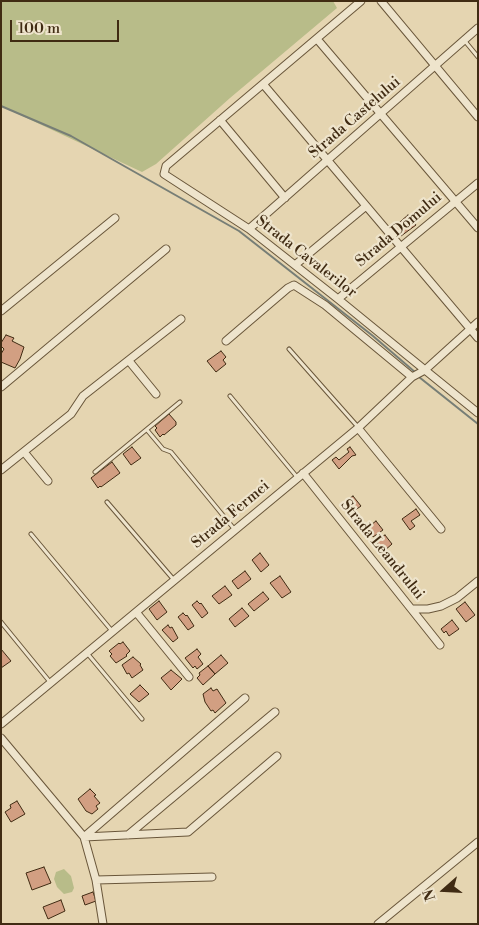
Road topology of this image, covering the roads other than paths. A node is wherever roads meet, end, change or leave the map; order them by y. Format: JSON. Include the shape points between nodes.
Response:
{"nodes":[{"id":1,"x":361,"y":1,"type":"edge"},
{"id":2,"x":381,"y":1,"type":"edge"},
{"id":3,"x":478,"y":28,"type":"edge"},
{"id":4,"x":317,"y":39,"type":"junction"},
{"id":5,"x":464,"y":40,"type":"junction"},
{"id":6,"x":478,"y":57,"type":"edge"},
{"id":7,"x":435,"y":66,"type":"junction"},
{"id":8,"x":263,"y":84,"type":"junction"},
{"id":9,"x":381,"y":114,"type":"junction"},
{"id":10,"x":478,"y":117,"type":"edge"},
{"id":11,"x":220,"y":120,"type":"junction"},
{"id":12,"x":328,"y":160,"type":"junction"},
{"id":13,"x":478,"y":183,"type":"edge"},
{"id":14,"x":285,"y":198,"type":"junction"},
{"id":15,"x":455,"y":201,"type":"junction"},
{"id":16,"x":366,"y":206,"type":"junction"},
{"id":17,"x":115,"y":218,"type":"dead end"},
{"id":18,"x":478,"y":228,"type":"edge"},
{"id":19,"x":249,"y":229,"type":"junction"},
{"id":20,"x":401,"y":246,"type":"junction"},
{"id":21,"x":166,"y":249,"type":"dead end"},
{"id":22,"x":294,"y":265,"type":"junction"},
{"id":23,"x":338,"y":299,"type":"junction"},
{"id":24,"x":1,"y":311,"type":"edge"},
{"id":25,"x":181,"y":319,"type":"dead end"},
{"id":26,"x":478,"y":322,"type":"edge"},
{"id":27,"x":470,"y":329,"type":"junction"},
{"id":28,"x":478,"y":338,"type":"edge"},
{"id":29,"x":226,"y":341,"type":"dead end"},
{"id":30,"x":289,"y":349,"type":"dead end"},
{"id":31,"x":129,"y":361,"type":"junction"},
{"id":32,"x":422,"y":371,"type":"junction"},
{"id":33,"x":412,"y":377,"type":"junction"},
{"id":34,"x":1,"y":388,"type":"edge"},
{"id":35,"x":156,"y":394,"type":"dead end"},
{"id":36,"x":230,"y":396,"type":"dead end"},
{"id":37,"x":180,"y":402,"type":"dead end"},
{"id":38,"x":478,"y":413,"type":"edge"},
{"id":39,"x":358,"y":428,"type":"junction"},
{"id":40,"x":147,"y":430,"type":"junction"},
{"id":41,"x":24,"y":452,"type":"junction"},
{"id":42,"x":1,"y":470,"type":"edge"},
{"id":43,"x":95,"y":472,"type":"dead end"},
{"id":44,"x":301,"y":475,"type":"junction"},
{"id":45,"x":48,"y":481,"type":"dead end"},
{"id":46,"x":107,"y":502,"type":"dead end"},
{"id":47,"x":235,"y":530,"type":"junction"},
{"id":48,"x":441,"y":530,"type":"dead end"},
{"id":49,"x":31,"y":534,"type":"dead end"},
{"id":50,"x":174,"y":580,"type":"junction"},
{"id":51,"x":478,"y":581,"type":"edge"},
{"id":52,"x":412,"y":609,"type":"junction"},
{"id":53,"x":136,"y":612,"type":"junction"},
{"id":54,"x":1,"y":622,"type":"edge"},
{"id":55,"x":112,"y":632,"type":"junction"},
{"id":56,"x":440,"y":645,"type":"dead end"},
{"id":57,"x":87,"y":653,"type":"junction"},
{"id":58,"x":189,"y":677,"type":"dead end"},
{"id":59,"x":50,"y":683,"type":"junction"},
{"id":60,"x":245,"y":698,"type":"dead end"},
{"id":61,"x":275,"y":712,"type":"dead end"},
{"id":62,"x":142,"y":719,"type":"dead end"},
{"id":63,"x":1,"y":724,"type":"edge"},
{"id":64,"x":1,"y":738,"type":"edge"},
{"id":65,"x":276,"y":756,"type":"dead end"},
{"id":66,"x":127,"y":836,"type":"junction"},
{"id":67,"x":84,"y":837,"type":"junction"},
{"id":68,"x":478,"y":842,"type":"edge"},
{"id":69,"x":212,"y":877,"type":"dead end"},
{"id":70,"x":96,"y":880,"type":"junction"},
{"id":71,"x":103,"y":924,"type":"edge"},
{"id":72,"x":378,"y":924,"type":"edge"}],
"edges":[{"from":1,"to":4,"type":"street"},
{"from":2,"to":7,"type":"street"},
{"from":3,"to":5,"type":"street","name":"Strada Castelului"},
{"from":4,"to":8,"type":"street"},
{"from":4,"to":9,"type":"street"},
{"from":5,"to":6,"type":"lane"},
{"from":5,"to":7,"type":"street","name":"Strada Castelului"},
{"from":7,"to":9,"type":"street","name":"Strada Castelului"},
{"from":7,"to":10,"type":"street"},
{"from":8,"to":11,"type":"street"},
{"from":8,"to":12,"type":"street"},
{"from":9,"to":12,"type":"street","name":"Strada Castelului"},
{"from":9,"to":15,"type":"street"},
{"from":11,"to":14,"type":"street"},
{"from":11,"to":19,"type":"street","name":"Strada Cavalerilor","via":[[166,166],[164,174]]},
{"from":12,"to":14,"type":"street","name":"Strada Castelului"},
{"from":12,"to":16,"type":"street"},
{"from":13,"to":15,"type":"street","name":"Strada Domului"},
{"from":14,"to":19,"type":"street","name":"Strada Castelului"},
{"from":15,"to":18,"type":"street"},
{"from":15,"to":20,"type":"street","name":"Strada Domului"},
{"from":16,"to":20,"type":"street"},
{"from":16,"to":22,"type":"street"},
{"from":17,"to":24,"type":"street"},
{"from":19,"to":22,"type":"street","name":"Strada Cavalerilor"},
{"from":20,"to":23,"type":"street","name":"Strada Domului"},
{"from":20,"to":27,"type":"street"},
{"from":21,"to":34,"type":"street"},
{"from":22,"to":23,"type":"street","name":"Strada Cavalerilor"},
{"from":23,"to":32,"type":"street","name":"Strada Cavalerilor"},
{"from":25,"to":31,"type":"street"},
{"from":26,"to":27,"type":"street","name":"Strada Fermei"},
{"from":27,"to":28,"type":"street"},
{"from":27,"to":32,"type":"street","name":"Strada Fermei"},
{"from":29,"to":33,"type":"street","via":[[294,286],[325,305]]},
{"from":30,"to":39,"type":"lane"},
{"from":31,"to":35,"type":"street"},
{"from":31,"to":41,"type":"street","via":[[83,396],[71,414]]},
{"from":32,"to":33,"type":"street","name":"Strada Fermei"},
{"from":32,"to":38,"type":"street"},
{"from":33,"to":39,"type":"street","name":"Strada Fermei"},
{"from":36,"to":44,"type":"lane"},
{"from":37,"to":40,"type":"lane"},
{"from":39,"to":44,"type":"street","name":"Strada Fermei"},
{"from":39,"to":48,"type":"street"},
{"from":40,"to":43,"type":"lane"},
{"from":40,"to":47,"type":"lane","via":[[163,449],[171,452]]},
{"from":41,"to":42,"type":"street"},
{"from":41,"to":45,"type":"street"},
{"from":44,"to":47,"type":"street","name":"Strada Fermei"},
{"from":44,"to":52,"type":"street","name":"Strada Leandrului"},
{"from":46,"to":50,"type":"lane"},
{"from":47,"to":50,"type":"street","name":"Strada Fermei"},
{"from":49,"to":55,"type":"lane"},
{"from":50,"to":53,"type":"street","name":"Strada Fermei"},
{"from":51,"to":52,"type":"street","via":[[441,606]]},
{"from":52,"to":56,"type":"street","name":"Strada Leandrului"},
{"from":53,"to":55,"type":"street","name":"Strada Fermei"},
{"from":53,"to":58,"type":"street"},
{"from":54,"to":59,"type":"lane"},
{"from":55,"to":57,"type":"street","name":"Strada Fermei"},
{"from":57,"to":59,"type":"street","name":"Strada Fermei"},
{"from":57,"to":62,"type":"lane"},
{"from":59,"to":63,"type":"street","name":"Strada Fermei"},
{"from":60,"to":67,"type":"street"},
{"from":61,"to":66,"type":"street"},
{"from":64,"to":67,"type":"street"},
{"from":65,"to":66,"type":"street","via":[[188,832]]},
{"from":66,"to":67,"type":"street"},
{"from":67,"to":70,"type":"street"},
{"from":68,"to":72,"type":"street"},
{"from":69,"to":70,"type":"street"},
{"from":70,"to":71,"type":"street"}]}
